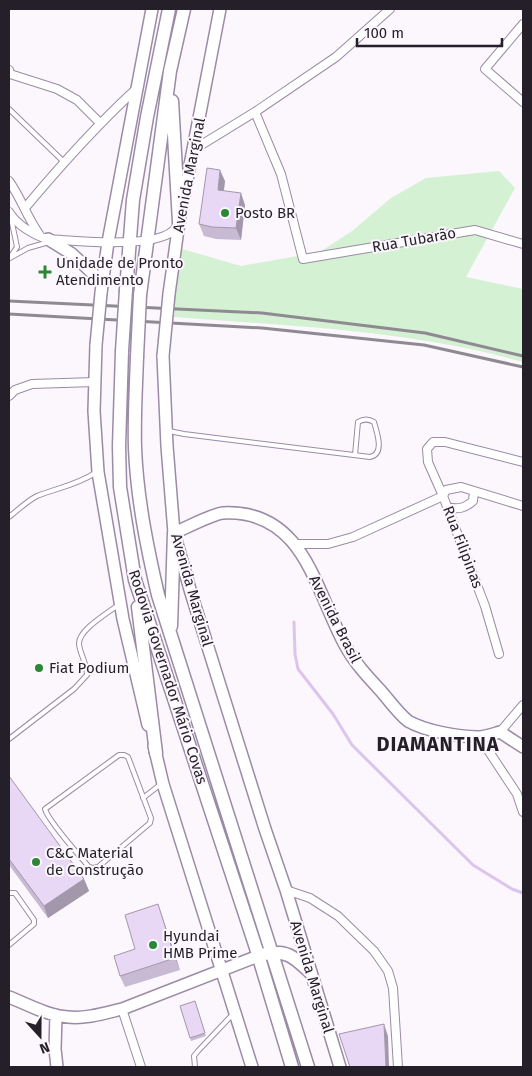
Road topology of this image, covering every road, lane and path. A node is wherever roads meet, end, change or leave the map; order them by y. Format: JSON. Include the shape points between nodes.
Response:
{"nodes":[{"id":1,"x":152,"y":9,"type":"edge"},
{"id":2,"x":169,"y":9,"type":"edge"},
{"id":3,"x":184,"y":9,"type":"edge"},
{"id":4,"x":220,"y":9,"type":"edge"},
{"id":5,"x":390,"y":9,"type":"edge"},
{"id":6,"x":523,"y":24,"type":"edge"},
{"id":7,"x":9,"y":70,"type":"edge"},
{"id":8,"x":170,"y":71,"type":"junction"},
{"id":9,"x":136,"y":89,"type":"junction"},
{"id":10,"x":523,"y":102,"type":"edge"},
{"id":11,"x":9,"y":109,"type":"edge"},
{"id":12,"x":255,"y":112,"type":"junction"},
{"id":13,"x":100,"y":123,"type":"junction"},
{"id":14,"x":193,"y":150,"type":"junction"},
{"id":15,"x":64,"y":162,"type":"junction"},
{"id":16,"x":9,"y":181,"type":"edge"},
{"id":17,"x":25,"y":208,"type":"junction"},
{"id":18,"x":10,"y":214,"type":"edge"},
{"id":19,"x":179,"y":222,"type":"junction"},
{"id":20,"x":47,"y":239,"type":"junction"},
{"id":21,"x":148,"y":239,"type":"junction"},
{"id":22,"x":108,"y":242,"type":"junction"},
{"id":23,"x":130,"y":242,"type":"junction"},
{"id":24,"x":523,"y":244,"type":"edge"},
{"id":25,"x":102,"y":288,"type":"junction"},
{"id":26,"x":94,"y":382,"type":"junction"},
{"id":27,"x":9,"y":396,"type":"edge"},
{"id":28,"x":167,"y":431,"type":"junction"},
{"id":29,"x":355,"y":455,"type":"junction"},
{"id":30,"x":523,"y":462,"type":"edge"},
{"id":31,"x":98,"y":472,"type":"junction"},
{"id":32,"x":474,"y":492,"type":"junction"},
{"id":33,"x":443,"y":496,"type":"junction"},
{"id":34,"x":523,"y":506,"type":"edge"},
{"id":35,"x":447,"y":507,"type":"junction"},
{"id":36,"x":9,"y":517,"type":"edge"},
{"id":37,"x":174,"y":533,"type":"junction"},
{"id":38,"x":295,"y":544,"type":"junction"},
{"id":39,"x":135,"y":580,"type":"junction"},
{"id":40,"x":120,"y":603,"type":"junction"},
{"id":41,"x":171,"y":638,"type":"junction"},
{"id":42,"x":499,"y":654,"type":"dead end"},
{"id":43,"x":523,"y":705,"type":"edge"},
{"id":44,"x":500,"y":732,"type":"junction"},
{"id":45,"x":480,"y":738,"type":"junction"},
{"id":46,"x":9,"y":739,"type":"edge"},
{"id":47,"x":523,"y":746,"type":"edge"},
{"id":48,"x":156,"y":753,"type":"junction"},
{"id":49,"x":163,"y":784,"type":"junction"},
{"id":50,"x":143,"y":798,"type":"junction"},
{"id":51,"x":523,"y":812,"type":"edge"},
{"id":52,"x":286,"y":890,"type":"junction"},
{"id":53,"x":9,"y":893,"type":"edge"},
{"id":54,"x":9,"y":945,"type":"edge"},
{"id":55,"x":272,"y":952,"type":"junction"},
{"id":56,"x":258,"y":956,"type":"junction"},
{"id":57,"x":222,"y":970,"type":"junction"},
{"id":58,"x":310,"y":972,"type":"junction"},
{"id":59,"x":9,"y":997,"type":"edge"},
{"id":60,"x":122,"y":1009,"type":"junction"},
{"id":61,"x":235,"y":1012,"type":"junction"},
{"id":62,"x":56,"y":1015,"type":"junction"},
{"id":63,"x":57,"y":1067,"type":"edge"},
{"id":64,"x":141,"y":1067,"type":"edge"},
{"id":65,"x":195,"y":1067,"type":"edge"},
{"id":66,"x":252,"y":1067,"type":"edge"},
{"id":67,"x":292,"y":1067,"type":"edge"},
{"id":68,"x":308,"y":1067,"type":"edge"},
{"id":69,"x":340,"y":1067,"type":"edge"},
{"id":70,"x":398,"y":1067,"type":"edge"}],
"edges":[{"from":1,"to":9,"type":"street"},
{"from":2,"to":23,"type":"main road","name":"Rodovia Governador Mário Covas","via":[[146,117]]},
{"from":3,"to":8,"type":"main road","name":"Rodovia Governador Mário Covas"},
{"from":4,"to":14,"type":"street","name":"Avenida Marginal"},
{"from":5,"to":12,"type":"street","via":[[336,57]]},
{"from":6,"to":10,"type":"street","via":[[485,69]]},
{"from":7,"to":13,"type":"street","via":[[10,74],[57,89],[77,100]]},
{"from":8,"to":19,"type":"main road"},
{"from":8,"to":21,"type":"main road","name":"Rodovia Governador Mário Covas"},
{"from":9,"to":13,"type":"street"},
{"from":9,"to":22,"type":"street"},
{"from":11,"to":15,"type":"lane"},
{"from":12,"to":14,"type":"street"},
{"from":12,"to":24,"type":"street","name":"Rua Tubarão","via":[[281,174],[302,259],[475,230]]},
{"from":13,"to":15,"type":"street"},
{"from":14,"to":19,"type":"street","name":"Avenida Marginal"},
{"from":15,"to":17,"type":"street"},
{"from":16,"to":17,"type":"street"},
{"from":17,"to":20,"type":"street","via":[[31,223]]},
{"from":18,"to":20,"type":"street","via":[[22,226]]},
{"from":18,"to":20,"type":"lane","via":[[17,247],[10,258]]},
{"from":19,"to":21,"type":"street","via":[[173,231]]},
{"from":19,"to":28,"type":"street","name":"Avenida Marginal","bridge":true,"via":[[163,356]]},
{"from":20,"to":22,"type":"street"},
{"from":20,"to":25,"type":"street","via":[[72,254]]},
{"from":21,"to":23,"type":"street"},
{"from":21,"to":41,"type":"main road","name":"Rodovia Governador Mário Covas","bridge":true,"via":[[140,295],[135,446],[138,496],[148,552]]},
{"from":22,"to":23,"type":"street"},
{"from":22,"to":25,"type":"street"},
{"from":23,"to":39,"type":"main road","name":"Rodovia Governador Mário Covas","bridge":true,"via":[[119,446],[120,487]]},
{"from":25,"to":26,"type":"street","bridge":true},
{"from":26,"to":27,"type":"street","via":[[32,384],[15,390]]},
{"from":26,"to":31,"type":"street"},
{"from":28,"to":29,"type":"lane"},
{"from":28,"to":37,"type":"street","name":"Avenida Marginal"},
{"from":29,"to":29,"type":"lane","via":[[370,457],[379,452],[376,426],[371,420],[358,422]]},
{"from":30,"to":33,"type":"street","name":"Rua Filipinas","via":[[433,442],[428,448],[428,462]]},
{"from":31,"to":36,"type":"lane","via":[[36,497]]},
{"from":31,"to":40,"type":"street"},
{"from":32,"to":33,"type":"street","via":[[453,487]]},
{"from":32,"to":34,"type":"street"},
{"from":32,"to":35,"type":"street","via":[[473,502],[468,506]]},
{"from":33,"to":35,"type":"street","name":"Rua Filipinas"},
{"from":33,"to":38,"type":"street","via":[[353,537],[328,544]]},
{"from":35,"to":42,"type":"street","name":"Rua Filipinas","via":[[485,606]]},
{"from":37,"to":38,"type":"street","name":"Avenida Brasil","via":[[221,513],[250,515],[268,521]]},
{"from":37,"to":41,"type":"main road"},
{"from":37,"to":52,"type":"street","name":"Avenida Marginal"},
{"from":38,"to":45,"type":"street","name":"Avenida Brasil","via":[[356,665],[407,720],[434,731]]},
{"from":39,"to":48,"type":"main road"},
{"from":39,"to":56,"type":"main road","name":"Rodovia Governador Mário Covas"},
{"from":40,"to":46,"type":"lane","via":[[81,635],[79,644],[87,675],[74,690]]},
{"from":40,"to":48,"type":"street"},
{"from":41,"to":55,"type":"main road","name":"Rodovia Governador Mário Covas"},
{"from":43,"to":44,"type":"street"},
{"from":44,"to":45,"type":"street","name":"Avenida Brasil"},
{"from":44,"to":47,"type":"street"},
{"from":45,"to":51,"type":"street","via":[[517,794]]},
{"from":48,"to":49,"type":"street"},
{"from":49,"to":50,"type":"lane"},
{"from":49,"to":57,"type":"street"},
{"from":50,"to":50,"type":"lane","via":[[124,754],[45,808],[45,812],[93,868],[150,823]]},
{"from":52,"to":58,"type":"street","name":"Avenida Marginal"},
{"from":52,"to":70,"type":"street","via":[[310,898],[338,916],[374,951],[388,971],[393,988]]},
{"from":53,"to":54,"type":"lane","via":[[14,893],[34,924]]},
{"from":55,"to":56,"type":"main road"},
{"from":55,"to":58,"type":"main road","via":[[293,957]]},
{"from":55,"to":68,"type":"main road","name":"Rodovia Governador Mário Covas"},
{"from":56,"to":57,"type":"street"},
{"from":56,"to":67,"type":"main road","name":"Rodovia Governador Mário Covas"},
{"from":57,"to":60,"type":"street"},
{"from":57,"to":61,"type":"street"},
{"from":58,"to":69,"type":"street","name":"Avenida Marginal"},
{"from":59,"to":62,"type":"street"},
{"from":60,"to":62,"type":"street","via":[[69,1018]]},
{"from":60,"to":64,"type":"street"},
{"from":61,"to":65,"type":"lane","via":[[194,1056]]},
{"from":61,"to":66,"type":"street"},
{"from":62,"to":63,"type":"street"}]}
